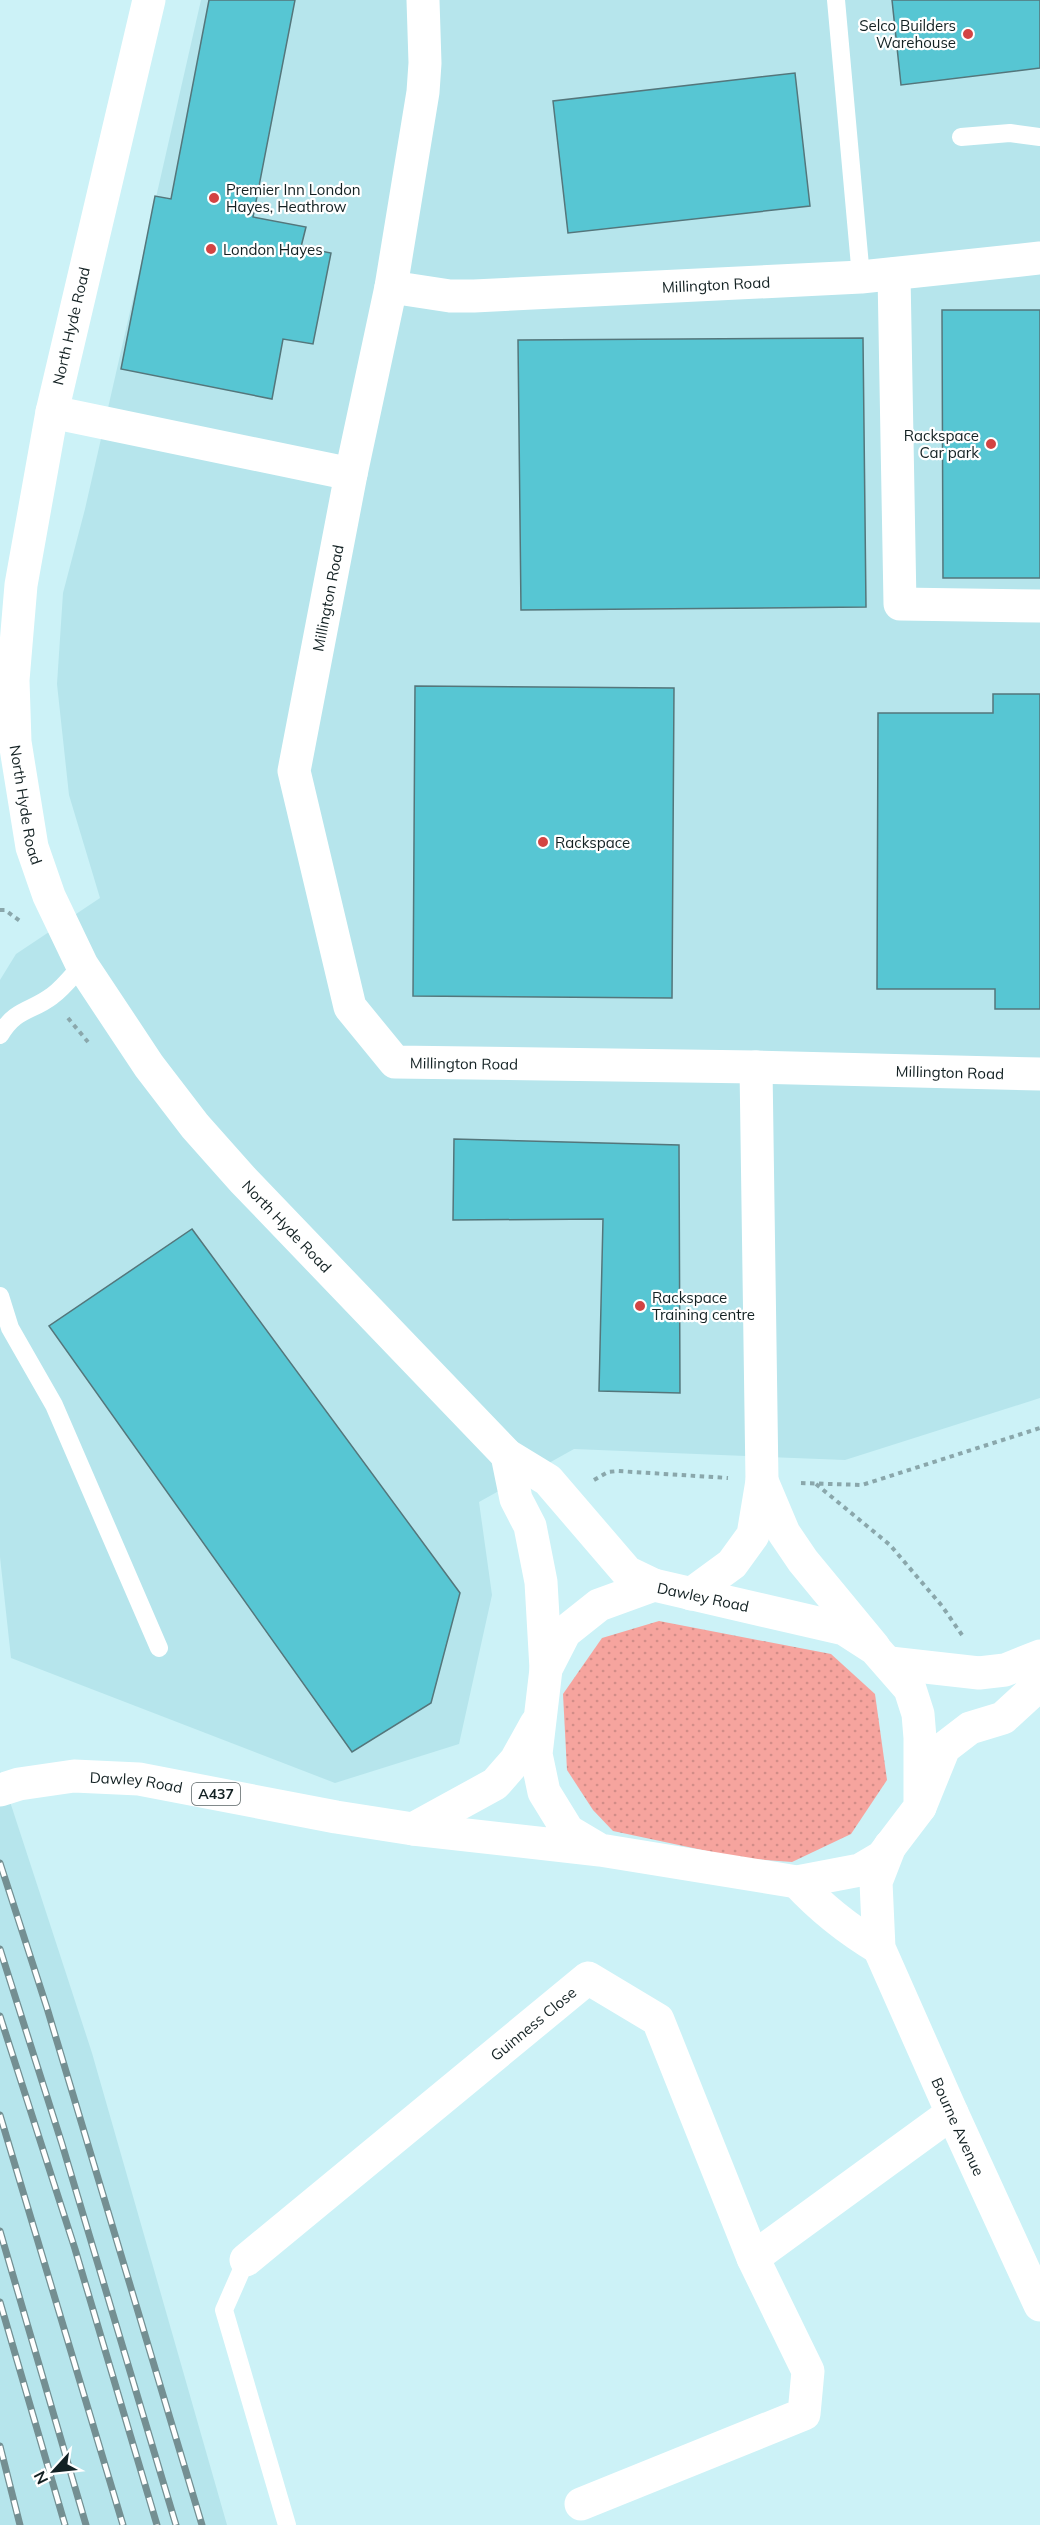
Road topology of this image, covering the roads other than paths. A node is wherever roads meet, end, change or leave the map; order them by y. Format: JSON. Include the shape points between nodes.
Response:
{"nodes":[{"id":1,"x":149,"y":0,"type":"edge"},
{"id":2,"x":423,"y":0,"type":"edge"},
{"id":3,"x":836,"y":0,"type":"edge"},
{"id":4,"x":1040,"y":136,"type":"edge"},
{"id":5,"x":961,"y":137,"type":"dead end"},
{"id":6,"x":1040,"y":258,"type":"edge"},
{"id":7,"x":894,"y":274,"type":"junction"},
{"id":8,"x":861,"y":277,"type":"junction"},
{"id":9,"x":391,"y":288,"type":"junction"},
{"id":10,"x":52,"y":412,"type":"junction"},
{"id":11,"x":351,"y":474,"type":"junction"},
{"id":12,"x":1040,"y":606,"type":"edge"},
{"id":13,"x":82,"y":965,"type":"junction"},
{"id":14,"x":0,"y":1035,"type":"edge"},
{"id":15,"x":756,"y":1067,"type":"junction"},
{"id":16,"x":1040,"y":1074,"type":"edge"},
{"id":17,"x":0,"y":1296,"type":"edge"},
{"id":18,"x":507,"y":1455,"type":"junction"},
{"id":19,"x":746,"y":1479,"type":"junction"},
{"id":20,"x":654,"y":1585,"type":"junction"},
{"id":21,"x":691,"y":1594,"type":"junction"},
{"id":22,"x":159,"y":1648,"type":"dead end"},
{"id":23,"x":882,"y":1656,"type":"junction"},
{"id":24,"x":1040,"y":1656,"type":"edge"},
{"id":25,"x":546,"y":1670,"type":"junction"},
{"id":26,"x":1040,"y":1684,"type":"edge"},
{"id":27,"x":540,"y":1712,"type":"junction"},
{"id":28,"x":9,"y":1787,"type":"edge"},
{"id":29,"x":920,"y":1807,"type":"junction"},
{"id":30,"x":413,"y":1829,"type":"junction"},
{"id":31,"x":890,"y":1846,"type":"junction"},
{"id":32,"x":600,"y":1850,"type":"junction"},
{"id":33,"x":797,"y":1882,"type":"junction"},
{"id":34,"x":879,"y":1948,"type":"junction"},
{"id":35,"x":952,"y":2113,"type":"junction"},
{"id":36,"x":753,"y":2258,"type":"junction"},
{"id":37,"x":246,"y":2260,"type":"joint"},
{"id":38,"x":1040,"y":2305,"type":"edge"},
{"id":39,"x":581,"y":2504,"type":"dead end"},
{"id":40,"x":287,"y":2525,"type":"edge"}],
"edges":[{"from":1,"to":10,"type":"street","name":"North Hyde Road"},
{"from":2,"to":9,"type":"street","name":"Millington Road","via":[[423,92]]},
{"from":3,"to":8,"type":"lane"},
{"from":4,"to":5,"type":"lane","via":[[1010,133]]},
{"from":6,"to":7,"type":"street","name":"Millington Road"},
{"from":7,"to":8,"type":"street","name":"Millington Road"},
{"from":7,"to":12,"type":"street","via":[[900,604]]},
{"from":8,"to":9,"type":"street","name":"Millington Road","via":[[474,296]]},
{"from":9,"to":11,"type":"street","name":"Millington Road"},
{"from":10,"to":11,"type":"street"},
{"from":10,"to":13,"type":"street","name":"North Hyde Road","via":[[21,585],[13,680],[15,742],[32,847],[49,896]]},
{"from":11,"to":15,"type":"street","name":"Millington Road","via":[[294,771],[350,1007],[395,1062]]},
{"from":13,"to":14,"type":"lane","via":[[52,996],[7,1023]]},
{"from":13,"to":18,"type":"street","name":"North Hyde Road","via":[[149,1066],[195,1126]]},
{"from":15,"to":16,"type":"street","name":"Millington Road"},
{"from":15,"to":19,"type":"street"},
{"from":17,"to":22,"type":"lane","via":[[10,1328],[54,1405]]},
{"from":18,"to":20,"type":"street","name":"North Hyde Road","via":[[548,1479],[627,1572]]},
{"from":18,"to":25,"type":"street","via":[[516,1499],[530,1526],[541,1582]]},
{"from":19,"to":21,"type":"street","via":[[753,1535],[732,1564]]},
{"from":19,"to":23,"type":"street","via":[[803,1561]]},
{"from":20,"to":21,"type":"street","name":"Dawley Road"},
{"from":20,"to":25,"type":"street","name":"Dawley Road","via":[[599,1605],[565,1632]]},
{"from":21,"to":23,"type":"street","name":"Dawley Road","via":[[844,1629]]},
{"from":23,"to":24,"type":"street","name":"Dawley Road","via":[[979,1673],[1005,1670]]},
{"from":23,"to":29,"type":"street","name":"Dawley Road","via":[[910,1689],[918,1714]]},
{"from":25,"to":27,"type":"street","name":"Dawley Road"},
{"from":26,"to":29,"type":"street","name":"Dawley Road","via":[[1003,1718],[970,1728],[944,1748]]},
{"from":27,"to":30,"type":"street","name":"Dawley Road","via":[[516,1760],[495,1784]]},
{"from":27,"to":32,"type":"street","name":"Dawley Road","via":[[536,1754],[544,1792],[568,1831]]},
{"from":28,"to":30,"type":"street","name":"Dawley Road","number":"A437","via":[[74,1776],[139,1779]]},
{"from":29,"to":31,"type":"street","name":"Dawley Road"},
{"from":30,"to":32,"type":"street","name":"Dawley Road","number":"A437"},
{"from":31,"to":33,"type":"street","name":"Dawley Road","via":[[882,1857],[860,1870]]},
{"from":31,"to":34,"type":"street","name":"Bourne Avenue","via":[[876,1882]]},
{"from":32,"to":33,"type":"street","name":"Dawley Road"},
{"from":33,"to":34,"type":"street","via":[[815,1902]]},
{"from":34,"to":35,"type":"street","name":"Bourne Avenue"},
{"from":35,"to":36,"type":"street"},
{"from":35,"to":38,"type":"street","name":"Bourne Avenue"},
{"from":36,"to":37,"type":"street","name":"Guinness Close","via":[[658,2020],[588,1978]]},
{"from":36,"to":39,"type":"street","name":"Guinness Close","via":[[808,2371],[804,2414]]},
{"from":37,"to":40,"type":"lane","via":[[224,2310]]}]}
